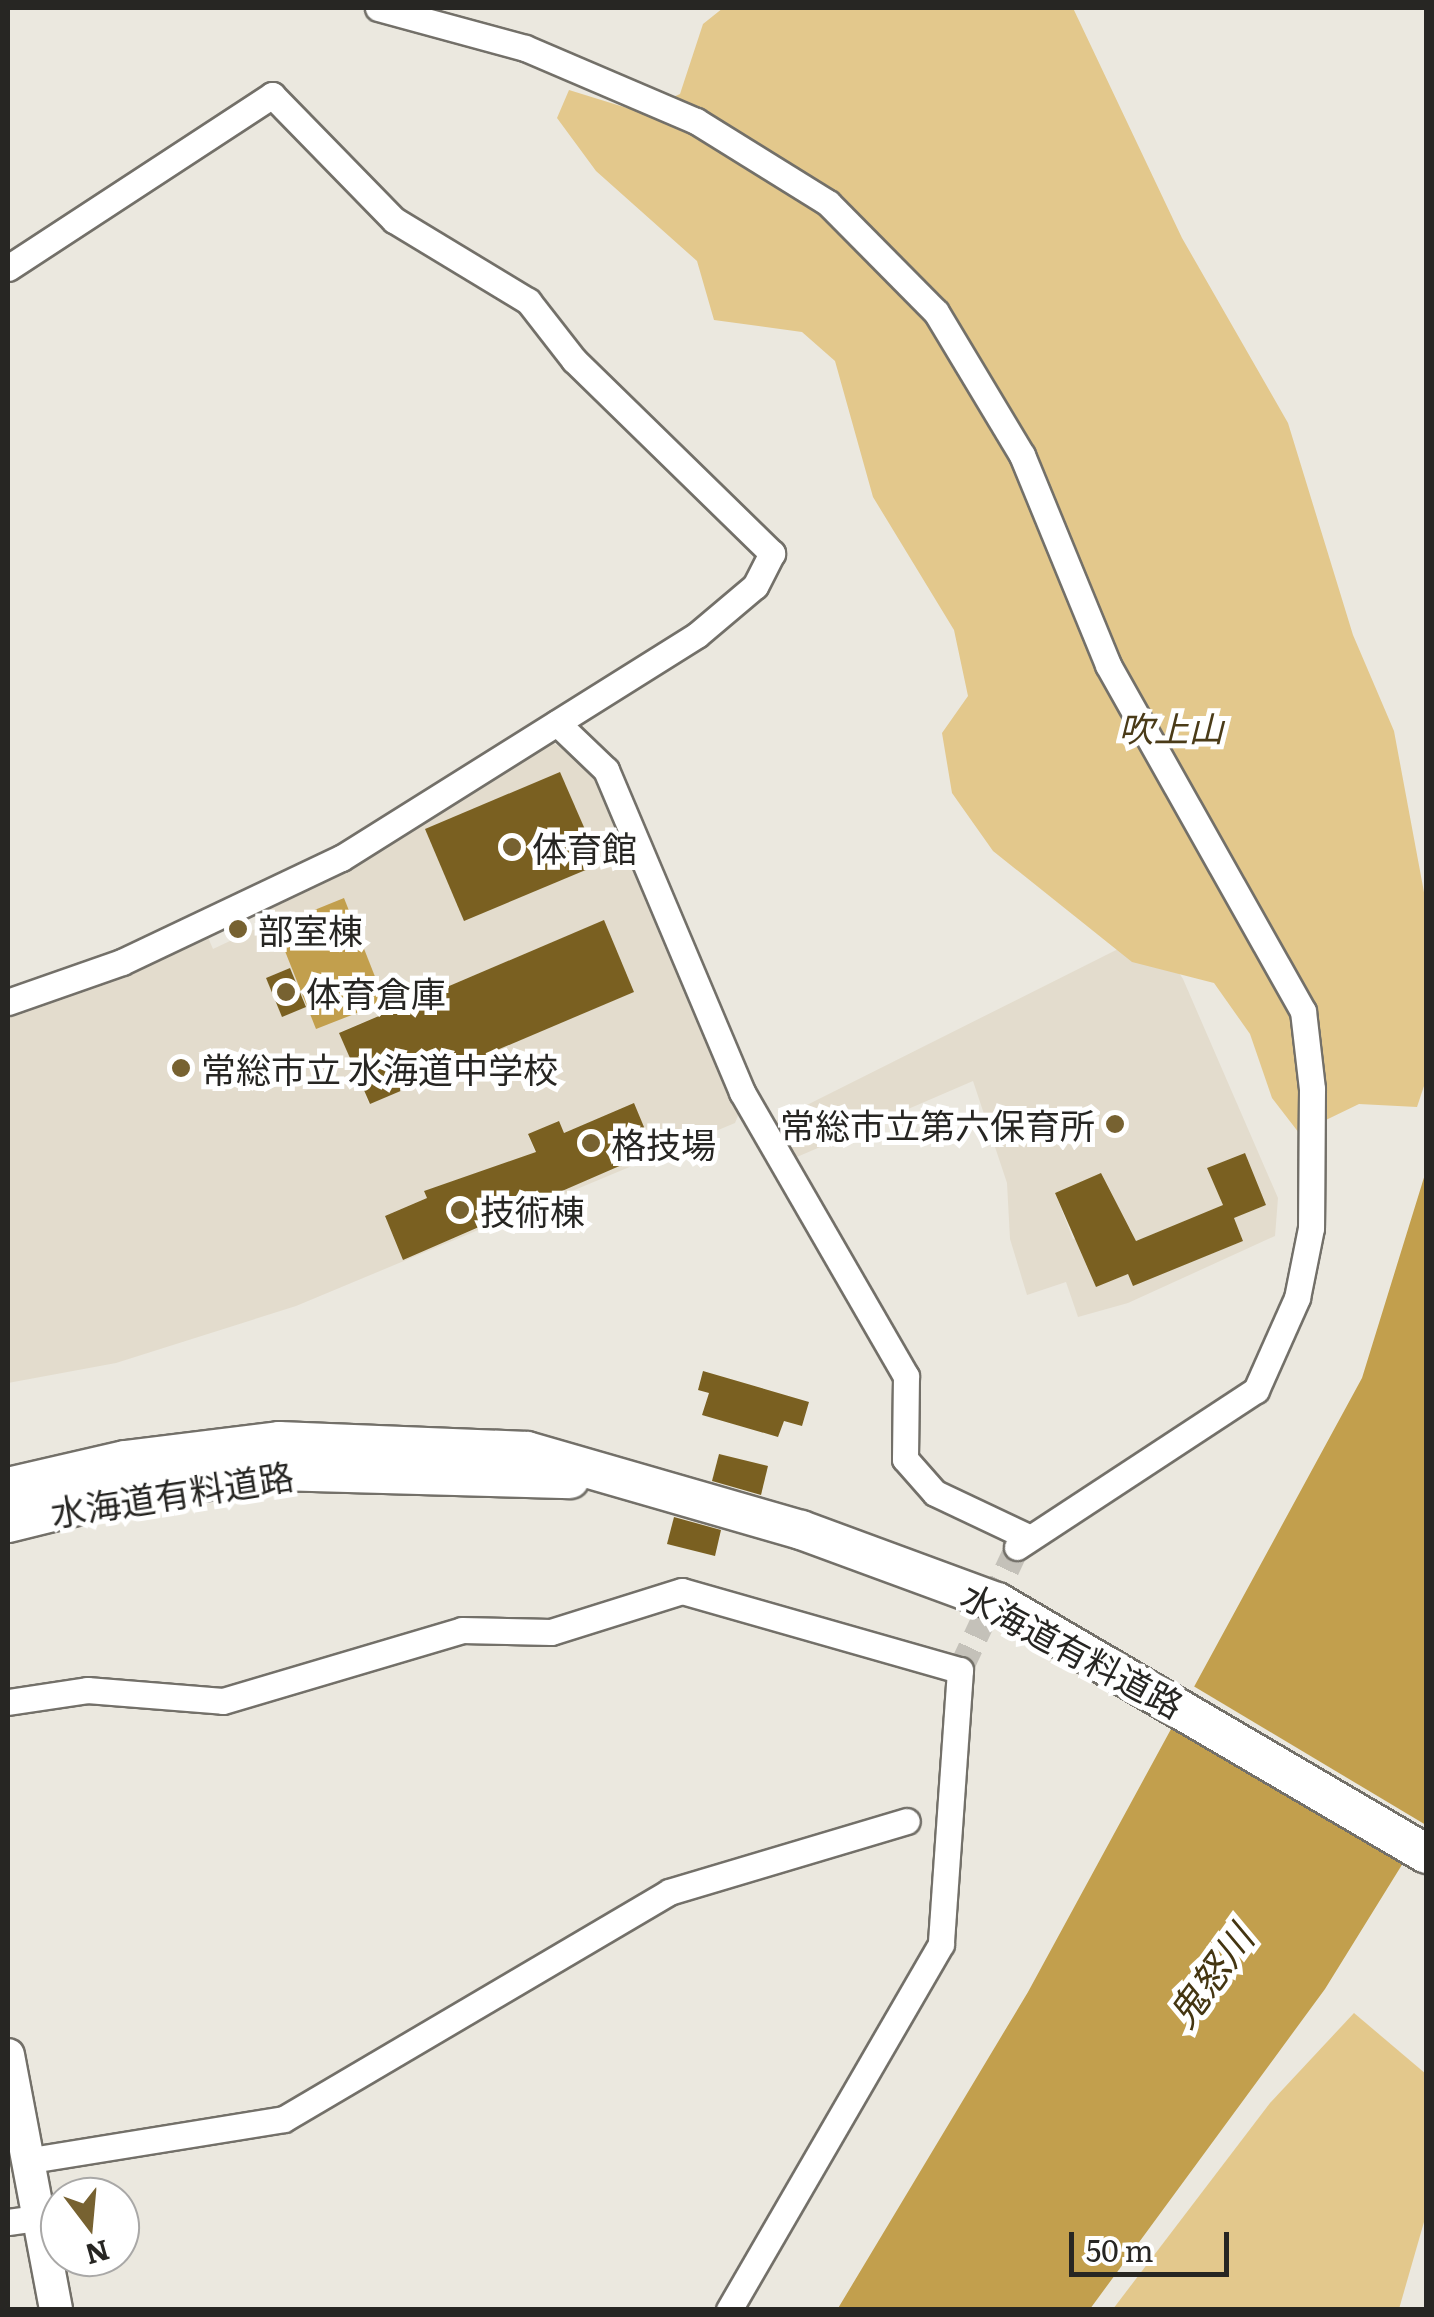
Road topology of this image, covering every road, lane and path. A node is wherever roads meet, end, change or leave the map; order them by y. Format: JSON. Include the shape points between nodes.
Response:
{"nodes":[{"id":1,"x":378,"y":8,"type":"edge"},
{"id":2,"x":8,"y":268,"type":"edge"},
{"id":3,"x":557,"y":723,"type":"junction"},
{"id":4,"x":8,"y":1002,"type":"edge"},
{"id":5,"x":638,"y":1482,"type":"junction"},
{"id":6,"x":8,"y":1487,"type":"edge"},
{"id":7,"x":8,"y":1523,"type":"edge"},
{"id":8,"x":8,"y":1702,"type":"edge"},
{"id":9,"x":907,"y":1821,"type":"dead end"},
{"id":10,"x":1426,"y":1854,"type":"edge"},
{"id":11,"x":8,"y":2056,"type":"edge"},
{"id":12,"x":25,"y":2160,"type":"junction"},
{"id":13,"x":23,"y":2220,"type":"edge"},
{"id":14,"x":56,"y":2310,"type":"edge"},
{"id":15,"x":729,"y":2310,"type":"edge"}],
"edges":[{"from":1,"to":3,"type":"street","via":[[524,48],[696,121],[828,203],[936,312],[1022,455],[1108,665],[1304,1010],[1312,1089],[1311,1228],[1297,1298],[1256,1390],[1022,1542],[935,1492],[905,1459],[906,1376],[742,1092],[606,770]]},
{"from":2,"to":3,"type":"street","via":[[272,96],[394,220],[506,282],[574,360],[772,553],[755,586],[728,611]]},
{"from":3,"to":4,"type":"street","via":[[341,858],[122,962]]},
{"from":5,"to":6,"type":"highway","name":"水海道有料道路","via":[[527,1451],[280,1441],[126,1460]]},
{"from":5,"to":7,"type":"highway","name":"水海道有料道路","via":[[278,1472],[133,1492]]},
{"from":5,"to":10,"type":"highway","name":"水海道有料道路","via":[[941,1579],[1116,1668]]},
{"from":8,"to":15,"type":"street","via":[[87,1690],[224,1701],[462,1630],[551,1632],[682,1591],[960,1670],[941,1944]]},
{"from":9,"to":12,"type":"street","via":[[670,1892],[284,2119]]},
{"from":11,"to":12,"type":"main road"},
{"from":12,"to":13,"type":"main road"},
{"from":13,"to":14,"type":"main road"}]}
